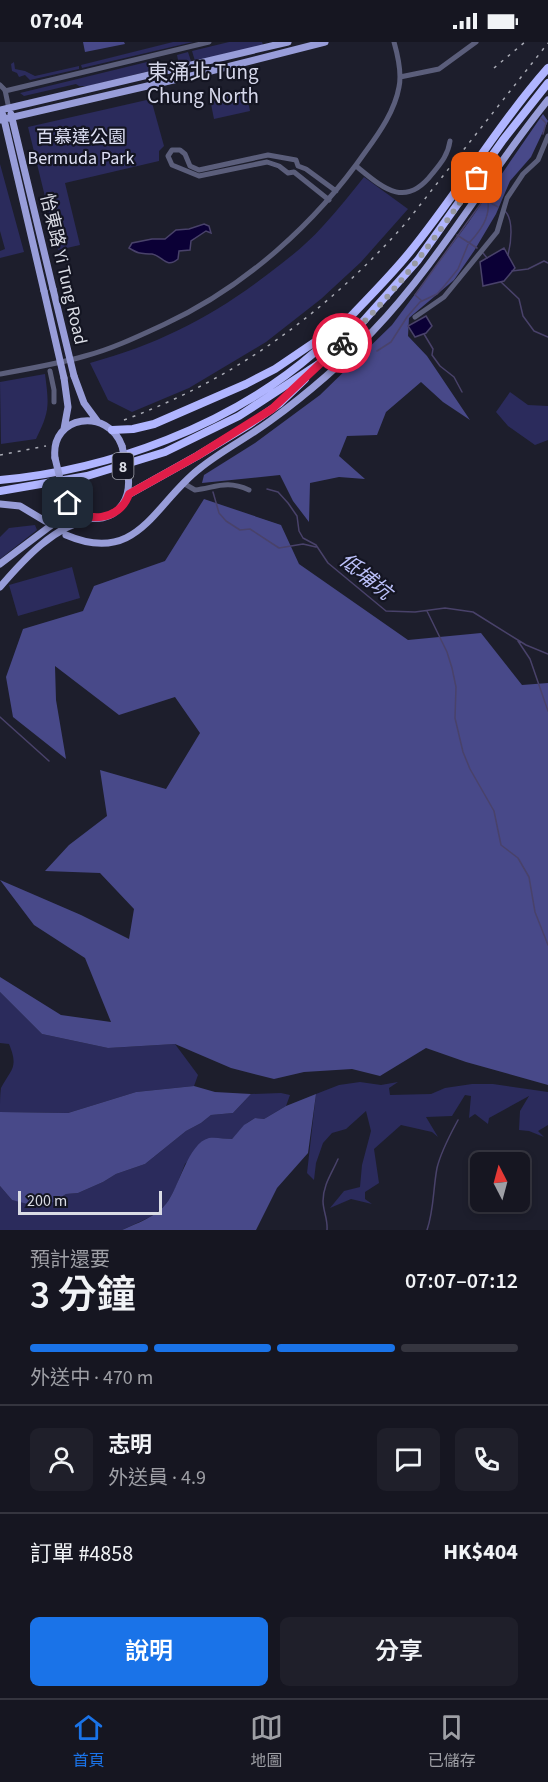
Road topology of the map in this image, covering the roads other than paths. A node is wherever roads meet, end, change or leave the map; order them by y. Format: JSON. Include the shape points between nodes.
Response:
{"nodes":[{"id":1,"x":209,"y":42,"type":"edge"},
{"id":2,"x":288,"y":42,"type":"edge"},
{"id":3,"x":324,"y":42,"type":"edge"},
{"id":4,"x":394,"y":42,"type":"edge"},
{"id":5,"x":469,"y":42,"type":"edge"},
{"id":6,"x":476,"y":42,"type":"edge"},
{"id":7,"x":466,"y":49,"type":"junction"},
{"id":8,"x":548,"y":68,"type":"edge"},
{"id":9,"x":400,"y":77,"type":"junction"},
{"id":10,"x":548,"y":83,"type":"edge"},
{"id":11,"x":0,"y":85,"type":"edge"},
{"id":12,"x":5,"y":91,"type":"junction"},
{"id":13,"x":548,"y":100,"type":"edge"},
{"id":14,"x":0,"y":102,"type":"edge"},
{"id":15,"x":4,"y":110,"type":"edge"},
{"id":16,"x":5,"y":119,"type":"edge"},
{"id":17,"x":548,"y":136,"type":"edge"},
{"id":18,"x":450,"y":141,"type":"dead end"},
{"id":19,"x":286,"y":159,"type":"junction"},
{"id":20,"x":298,"y":166,"type":"junction"},
{"id":21,"x":356,"y":166,"type":"junction"},
{"id":22,"x":284,"y":170,"type":"junction"},
{"id":23,"x":294,"y":172,"type":"junction"},
{"id":24,"x":336,"y":191,"type":"junction"},
{"id":25,"x":329,"y":200,"type":"junction"},
{"id":26,"x":416,"y":317,"type":"dead end"},
{"id":27,"x":349,"y":318,"type":"junction"},
{"id":28,"x":320,"y":363,"type":"junction"},
{"id":29,"x":50,"y":371,"type":"dead end"},
{"id":30,"x":0,"y":374,"type":"edge"},
{"id":31,"x":54,"y":402,"type":"dead end"},
{"id":32,"x":98,"y":422,"type":"junction"},
{"id":33,"x":64,"y":430,"type":"junction"},
{"id":34,"x":111,"y":430,"type":"junction"},
{"id":35,"x":0,"y":480,"type":"edge"},
{"id":36,"x":183,"y":483,"type":"junction"},
{"id":37,"x":249,"y":490,"type":"dead end"},
{"id":38,"x":0,"y":491,"type":"edge"},
{"id":39,"x":129,"y":494,"type":"junction"},
{"id":40,"x":66,"y":499,"type":"junction"},
{"id":41,"x":0,"y":504,"type":"edge"},
{"id":42,"x":93,"y":518,"type":"junction"},
{"id":43,"x":45,"y":520,"type":"dead end"},
{"id":44,"x":66,"y":535,"type":"dead end"},
{"id":45,"x":0,"y":564,"type":"edge"},
{"id":46,"x":0,"y":587,"type":"edge"}],
"edges":[{"from":1,"to":12,"type":"street"},
{"from":2,"to":15,"type":"main road"},
{"from":3,"to":16,"type":"main road"},
{"from":4,"to":9,"type":"street"},
{"from":5,"to":7,"type":"street"},
{"from":6,"to":7,"type":"street"},
{"from":7,"to":9,"type":"street","via":[[439,69]]},
{"from":8,"to":27,"type":"highway","number":"8","via":[[410,252]]},
{"from":9,"to":21,"type":"street","via":[[387,117]]},
{"from":10,"to":28,"type":"highway","number":"8","via":[[418,260],[351,335]]},
{"from":11,"to":12,"type":"street","name":"怡東路 Yi Tung Road"},
{"from":12,"to":15,"type":"street","name":"怡東路 Yi Tung Road"},
{"from":13,"to":36,"type":"main road","via":[[433,259],[374,331],[293,404]]},
{"from":14,"to":15,"type":"street","name":"怡東路 Yi Tung Road"},
{"from":15,"to":16,"type":"main road","name":"怡東路 Yi Tung Road"},
{"from":16,"to":32,"type":"main road","name":"怡東路 Yi Tung Road","bridge":true,"via":[[74,376],[86,406]]},
{"from":16,"to":33,"type":"main road","name":"怡東路 Yi Tung Road","bridge":true,"via":[[64,378],[68,407]]},
{"from":17,"to":26,"type":"street","via":[[538,160],[507,198],[497,232],[444,297]]},
{"from":18,"to":21,"type":"street","via":[[447,156],[427,181],[410,192],[389,190]]},
{"from":19,"to":20,"type":"street","via":[[293,158]]},
{"from":19,"to":22,"type":"street"},
{"from":19,"to":22,"type":"street","via":[[268,155],[199,170],[190,166],[180,150],[172,150],[168,156],[172,165],[199,176],[267,162]]},
{"from":20,"to":23,"type":"street"},
{"from":20,"to":24,"type":"street"},
{"from":21,"to":24,"type":"street"},
{"from":22,"to":23,"type":"street"},
{"from":23,"to":25,"type":"street"},
{"from":24,"to":25,"type":"street"},
{"from":25,"to":30,"type":"street","via":[[268,258],[195,309],[86,356]]},
{"from":27,"to":34,"type":"highway","via":[[300,354],[256,379],[154,424]]},
{"from":27,"to":35,"type":"highway","number":"8","via":[[281,378],[193,428],[100,463]]},
{"from":28,"to":38,"type":"highway","number":"8","via":[[239,416],[165,452],[87,476]]},
{"from":28,"to":39,"type":"highway","via":[[272,409]]},
{"from":29,"to":31,"type":"street"},
{"from":32,"to":33,"type":"main road","via":[[79,421]]},
{"from":32,"to":34,"type":"main road"},
{"from":33,"to":40,"type":"main road","bridge":true,"via":[[55,446],[55,458]]},
{"from":34,"to":39,"type":"main road","bridge":true,"via":[[122,446]]},
{"from":36,"to":37,"type":"street","via":[[195,490],[225,484]]},
{"from":36,"to":44,"type":"main road","via":[[154,518],[128,537],[98,543]]},
{"from":39,"to":42,"type":"main road","via":[[116,512]]},
{"from":40,"to":42,"type":"main road","via":[[75,511]]},
{"from":40,"to":45,"type":"main road","via":[[53,524]]},
{"from":41,"to":43,"type":"main road","via":[[20,506]]},
{"from":42,"to":46,"type":"main road","via":[[56,534]]}]}
